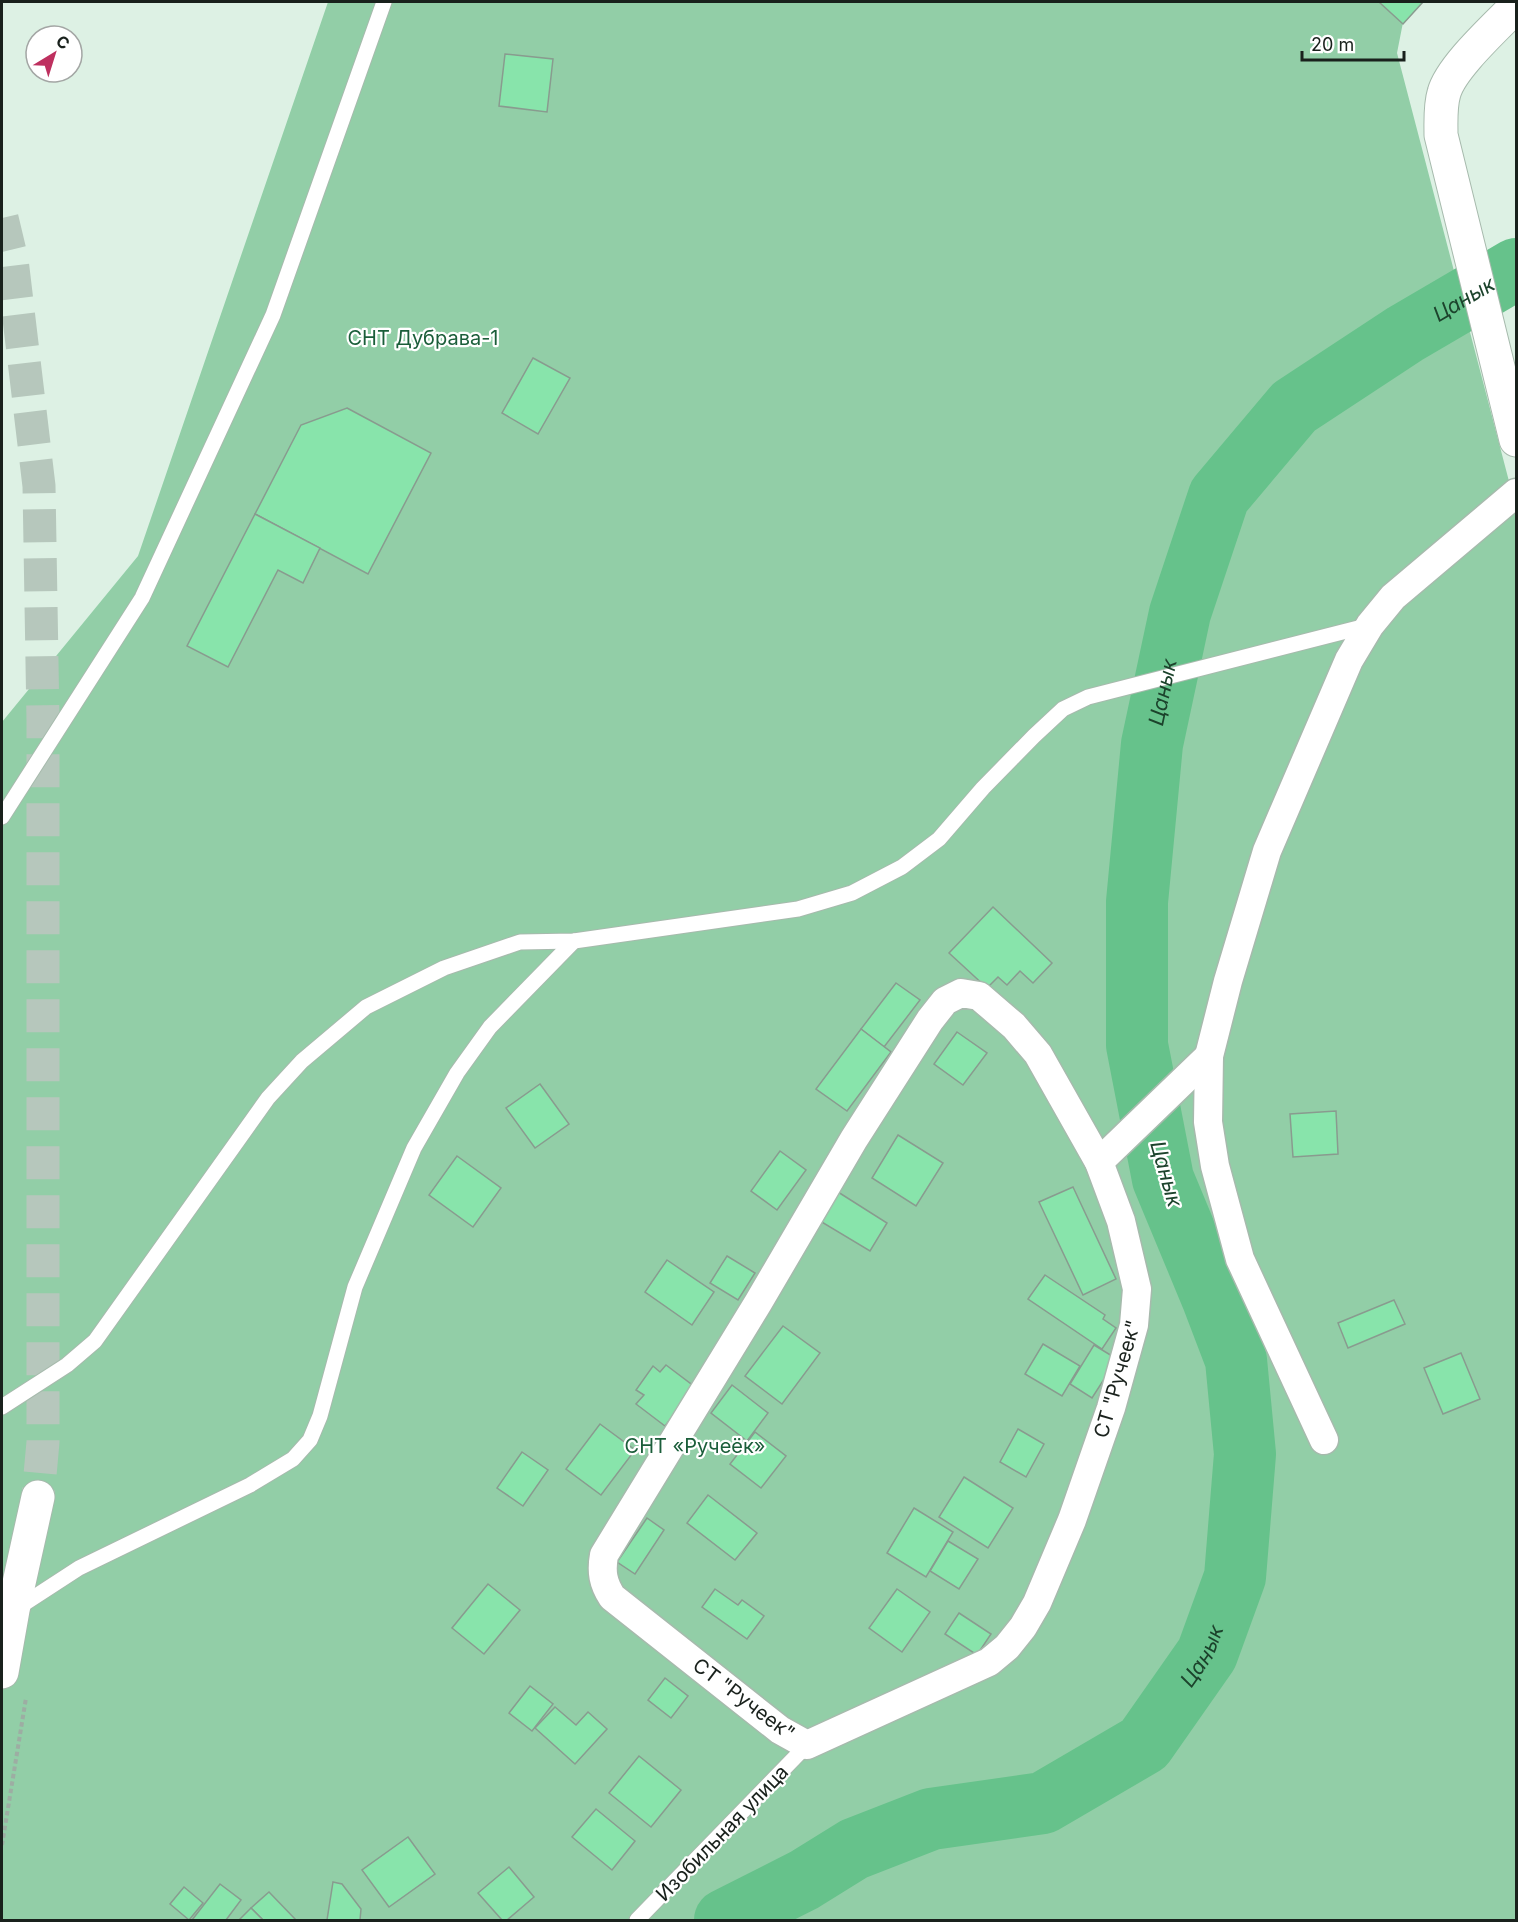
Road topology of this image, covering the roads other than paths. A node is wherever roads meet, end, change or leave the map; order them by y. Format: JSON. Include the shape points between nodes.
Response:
{"nodes":[{"id":1,"x":384,"y":2,"type":"edge"},
{"id":2,"x":1516,"y":6,"type":"edge"},
{"id":3,"x":1516,"y":440,"type":"edge"},
{"id":4,"x":1516,"y":493,"type":"edge"},
{"id":5,"x":1370,"y":626,"type":"junction"},
{"id":6,"x":2,"y":817,"type":"edge"},
{"id":7,"x":574,"y":940,"type":"junction"},
{"id":8,"x":1209,"y":1056,"type":"junction"},
{"id":9,"x":1099,"y":1162,"type":"junction"},
{"id":10,"x":2,"y":1407,"type":"edge"},
{"id":11,"x":1324,"y":1440,"type":"dead end"},
{"id":12,"x":38,"y":1497,"type":"tunnel mouth"},
{"id":13,"x":7,"y":1610,"type":"edge"},
{"id":14,"x":2,"y":1672,"type":"edge"},
{"id":15,"x":807,"y":1745,"type":"junction"},
{"id":16,"x":638,"y":1920,"type":"edge"}],
"edges":[{"from":1,"to":6,"type":"lane","via":[[273,315],[147,587]]},
{"from":2,"to":3,"type":"street","via":[[1453,74],[1441,109],[1441,135]]},
{"from":4,"to":5,"type":"street","via":[[1393,597]]},
{"from":5,"to":7,"type":"lane","via":[[1088,697],[1063,709],[983,788],[939,839],[902,867],[852,893],[798,909]]},
{"from":5,"to":8,"type":"street","via":[[1349,660],[1267,851]]},
{"from":7,"to":10,"type":"lane","via":[[520,942],[444,968],[366,1007],[302,1061],[268,1098],[95,1341],[67,1365]]},
{"from":7,"to":13,"type":"lane","via":[[490,1027],[457,1073],[414,1148],[356,1287],[310,1440],[293,1459],[250,1485],[79,1568]]},
{"from":8,"to":9,"type":"street"},
{"from":8,"to":11,"type":"street","via":[[1208,1122],[1215,1166],[1240,1259]]},
{"from":9,"to":15,"type":"street","name":"СТ \"Ручеек\"","via":[[1132,1261],[1137,1289],[1134,1325],[1111,1408],[1072,1520],[1037,1603],[1023,1627],[989,1662]]},
{"from":9,"to":15,"type":"street","name":"СТ \"Ручеек\"","via":[[1038,1054],[1014,1026],[979,996],[961,993],[945,1001],[854,1139],[604,1555],[601,1569],[612,1597],[780,1730]]},
{"from":12,"to":13,"type":"street"},
{"from":13,"to":14,"type":"street"},
{"from":15,"to":16,"type":"lane","name":"Изобильная улица"}]}
